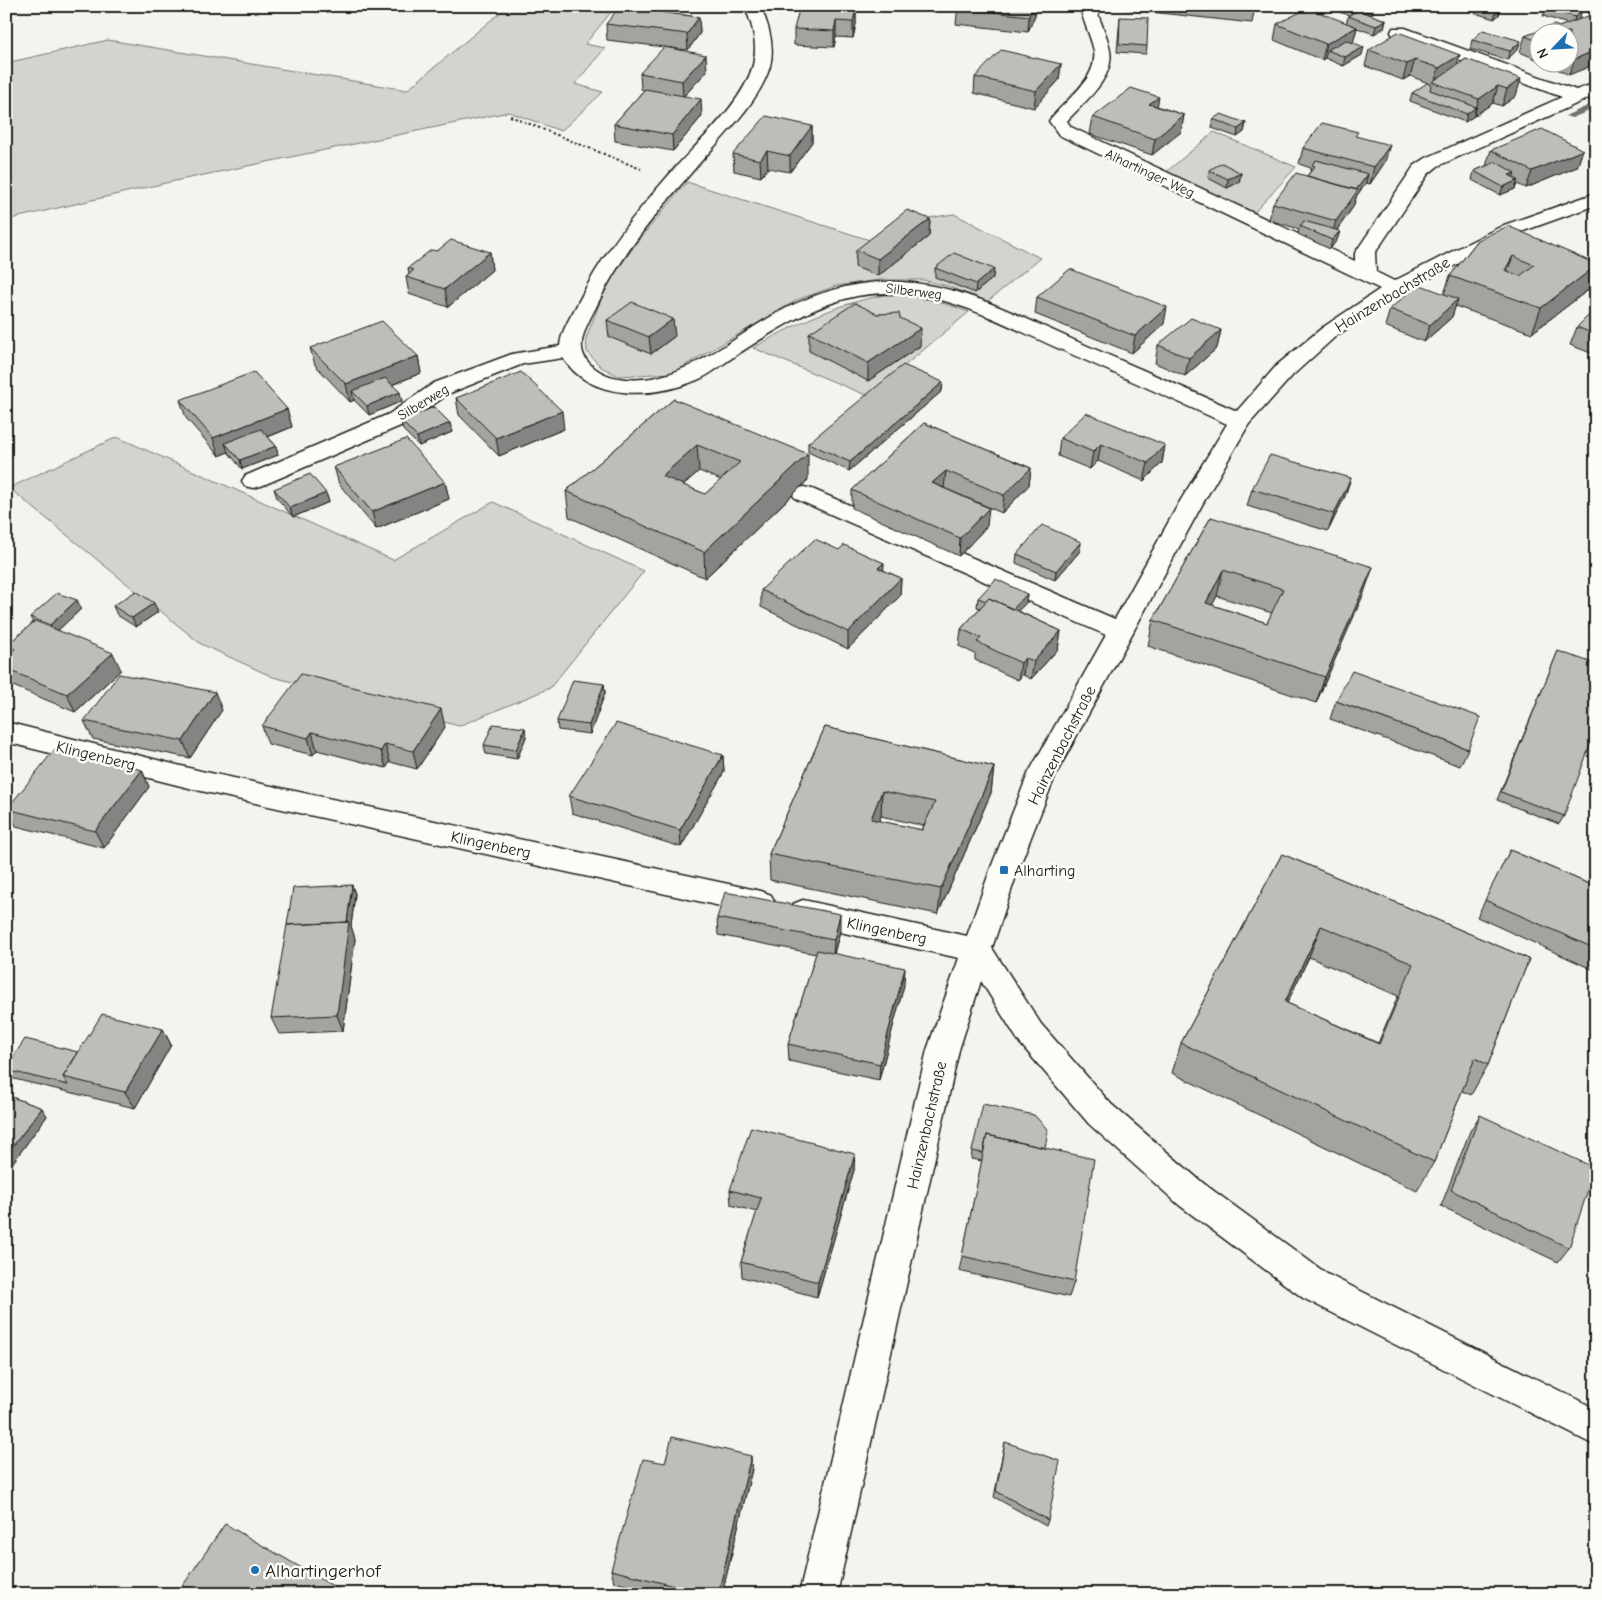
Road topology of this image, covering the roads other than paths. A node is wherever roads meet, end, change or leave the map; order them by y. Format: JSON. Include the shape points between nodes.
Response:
{"nodes":[{"id":1,"x":752,"y":6,"type":"edge"},
{"id":2,"x":1088,"y":6,"type":"edge"},
{"id":3,"x":1547,"y":6,"type":"edge"},
{"id":4,"x":1596,"y":20,"type":"edge"},
{"id":5,"x":1399,"y":32,"type":"edge"},
{"id":6,"x":1596,"y":88,"type":"edge"},
{"id":7,"x":1575,"y":96,"type":"junction"},
{"id":8,"x":1596,"y":199,"type":"edge"},
{"id":9,"x":1367,"y":275,"type":"junction"},
{"id":10,"x":1394,"y":289,"type":"junction"},
{"id":11,"x":571,"y":351,"type":"junction"},
{"id":12,"x":1240,"y":421,"type":"junction"},
{"id":13,"x":253,"y":481,"type":"dead end"},
{"id":14,"x":804,"y":494,"type":"dead end"},
{"id":15,"x":1120,"y":631,"type":"junction"},
{"id":16,"x":6,"y":732,"type":"edge"},
{"id":17,"x":978,"y":950,"type":"junction"},
{"id":18,"x":1596,"y":1428,"type":"edge"},
{"id":19,"x":818,"y":1594,"type":"edge"}],
"edges":[{"from":1,"to":11,"type":"street","via":[[759,20],[763,44],[760,70],[737,110],[635,227],[599,278],[569,344]]},
{"from":2,"to":9,"type":"street","name":"Alhartinger Weg","via":[[1104,61],[1100,72],[1058,121],[1065,131]]},
{"from":3,"to":4,"type":"street"},
{"from":5,"to":7,"type":"street"},
{"from":6,"to":7,"type":"street"},
{"from":7,"to":9,"type":"street","via":[[1421,170],[1366,253]]},
{"from":8,"to":10,"type":"street","name":"Hainzenbachstraße","via":[[1511,229]]},
{"from":9,"to":10,"type":"street","name":"Alhartinger Weg"},
{"from":10,"to":12,"type":"street","name":"Hainzenbachstraße","via":[[1305,351]]},
{"from":11,"to":12,"type":"street","name":"Silberweg","via":[[573,361],[588,374],[608,383],[634,386],[666,382],[692,374],[775,321],[813,304],[871,287],[901,287],[937,291],[982,306]]},
{"from":11,"to":13,"type":"street","name":"Silberweg","via":[[519,358],[442,388],[397,418]]},
{"from":12,"to":15,"type":"street","name":"Hainzenbachstraße"},
{"from":14,"to":15,"type":"street"},
{"from":15,"to":17,"type":"street","name":"Hainzenbachstraße","via":[[1042,774],[1004,870]]},
{"from":16,"to":17,"type":"street","name":"Klingenberg","via":[[200,781]]},
{"from":17,"to":18,"type":"street","via":[[1030,1033],[1094,1106],[1191,1194],[1315,1286]]},
{"from":17,"to":19,"type":"street","name":"Hainzenbachstraße","via":[[943,1050]]}]}
